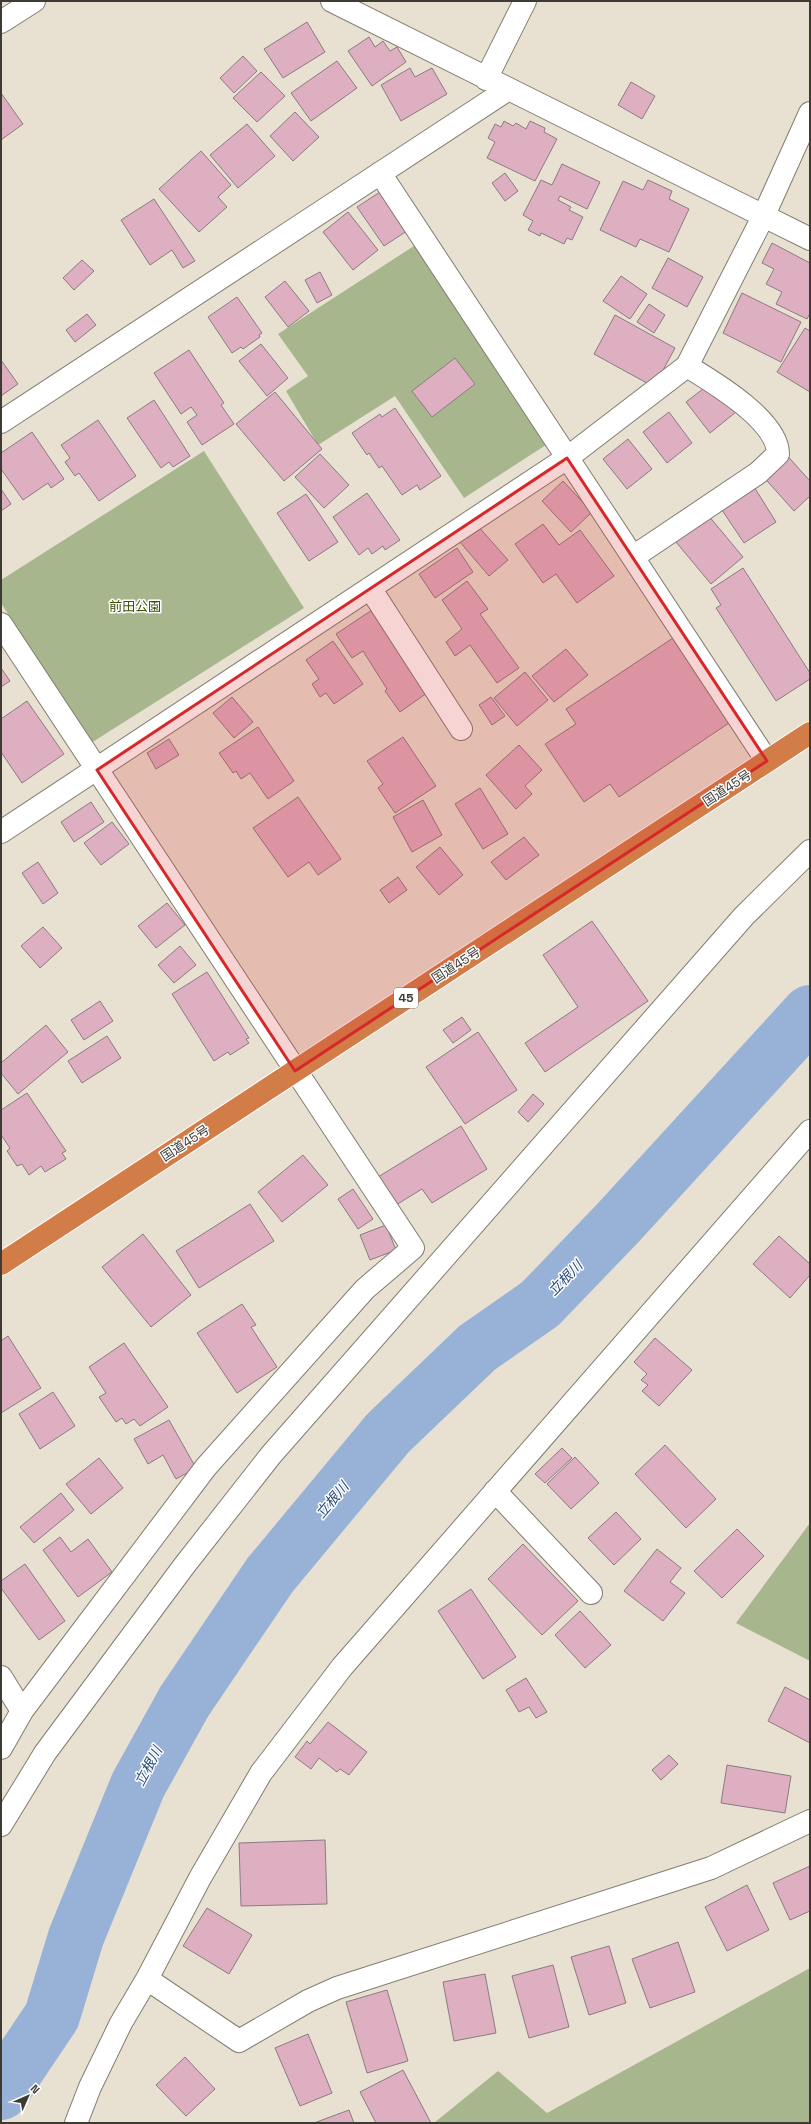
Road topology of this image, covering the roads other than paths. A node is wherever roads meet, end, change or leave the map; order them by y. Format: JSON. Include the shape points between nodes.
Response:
{"nodes":[{"id":1,"x":525,"y":1,"type":"edge"},
{"id":2,"x":29,"y":2,"type":"edge"},
{"id":3,"x":336,"y":2,"type":"edge"},
{"id":4,"x":1,"y":22,"type":"edge"},
{"id":5,"x":486,"y":79,"type":"junction"},
{"id":6,"x":507,"y":90,"type":"junction"},
{"id":7,"x":810,"y":113,"type":"edge"},
{"id":8,"x":380,"y":173,"type":"junction"},
{"id":9,"x":764,"y":215,"type":"junction"},
{"id":10,"x":810,"y":239,"type":"edge"},
{"id":11,"x":687,"y":366,"type":"junction"},
{"id":12,"x":1,"y":422,"type":"edge"},
{"id":13,"x":567,"y":458,"type":"junction"},
{"id":14,"x":632,"y":557,"type":"junction"},
{"id":15,"x":370,"y":588,"type":"junction"},
{"id":16,"x":1,"y":624,"type":"edge"},
{"id":17,"x":461,"y":730,"type":"dead end"},
{"id":18,"x":810,"y":733,"type":"edge"},
{"id":19,"x":767,"y":761,"type":"junction"},
{"id":20,"x":97,"y":770,"type":"junction"},
{"id":21,"x":1,"y":832,"type":"edge"},
{"id":22,"x":810,"y":851,"type":"edge"},
{"id":23,"x":295,"y":1071,"type":"junction"},
{"id":24,"x":810,"y":1131,"type":"edge"},
{"id":25,"x":1,"y":1264,"type":"edge"},
{"id":26,"x":495,"y":1491,"type":"junction"},
{"id":27,"x":592,"y":1593,"type":"dead end"},
{"id":28,"x":1,"y":1677,"type":"edge"},
{"id":29,"x":22,"y":1712,"type":"junction"},
{"id":30,"x":1,"y":1748,"type":"edge"},
{"id":31,"x":810,"y":1821,"type":"edge"},
{"id":32,"x":1,"y":1825,"type":"edge"},
{"id":33,"x":147,"y":1979,"type":"junction"},
{"id":34,"x":76,"y":2123,"type":"edge"}],
"edges":[{"from":1,"to":5,"type":"street"},
{"from":2,"to":4,"type":"street"},
{"from":3,"to":5,"type":"street"},
{"from":5,"to":6,"type":"street"},
{"from":6,"to":8,"type":"street"},
{"from":6,"to":9,"type":"street"},
{"from":7,"to":9,"type":"street"},
{"from":8,"to":12,"type":"street"},
{"from":8,"to":13,"type":"street"},
{"from":9,"to":10,"type":"street"},
{"from":9,"to":11,"type":"street"},
{"from":11,"to":13,"type":"street"},
{"from":11,"to":14,"type":"street","via":[[737,398],[767,428],[778,444],[778,454],[758,474]]},
{"from":13,"to":14,"type":"street"},
{"from":13,"to":15,"type":"street"},
{"from":14,"to":19,"type":"street"},
{"from":15,"to":17,"type":"street"},
{"from":15,"to":20,"type":"street"},
{"from":16,"to":20,"type":"street"},
{"from":18,"to":19,"type":"highway","name":"国道45号","number":"45"},
{"from":19,"to":23,"type":"highway","name":"国道45号","number":"45"},
{"from":20,"to":21,"type":"street"},
{"from":20,"to":23,"type":"street"},
{"from":22,"to":32,"type":"street","via":[[744,916],[271,1455],[44,1753]]},
{"from":23,"to":25,"type":"highway","name":"国道45号","number":"45"},
{"from":23,"to":29,"type":"street","via":[[413,1248],[365,1289],[206,1467]]},
{"from":24,"to":26,"type":"street"},
{"from":26,"to":27,"type":"street"},
{"from":26,"to":33,"type":"street","via":[[342,1667],[262,1773],[200,1878]]},
{"from":28,"to":29,"type":"street"},
{"from":29,"to":30,"type":"street"},
{"from":31,"to":33,"type":"street","via":[[711,1868],[337,1988],[308,2001],[239,2041]]},
{"from":33,"to":34,"type":"street","via":[[117,2030]]}]}
